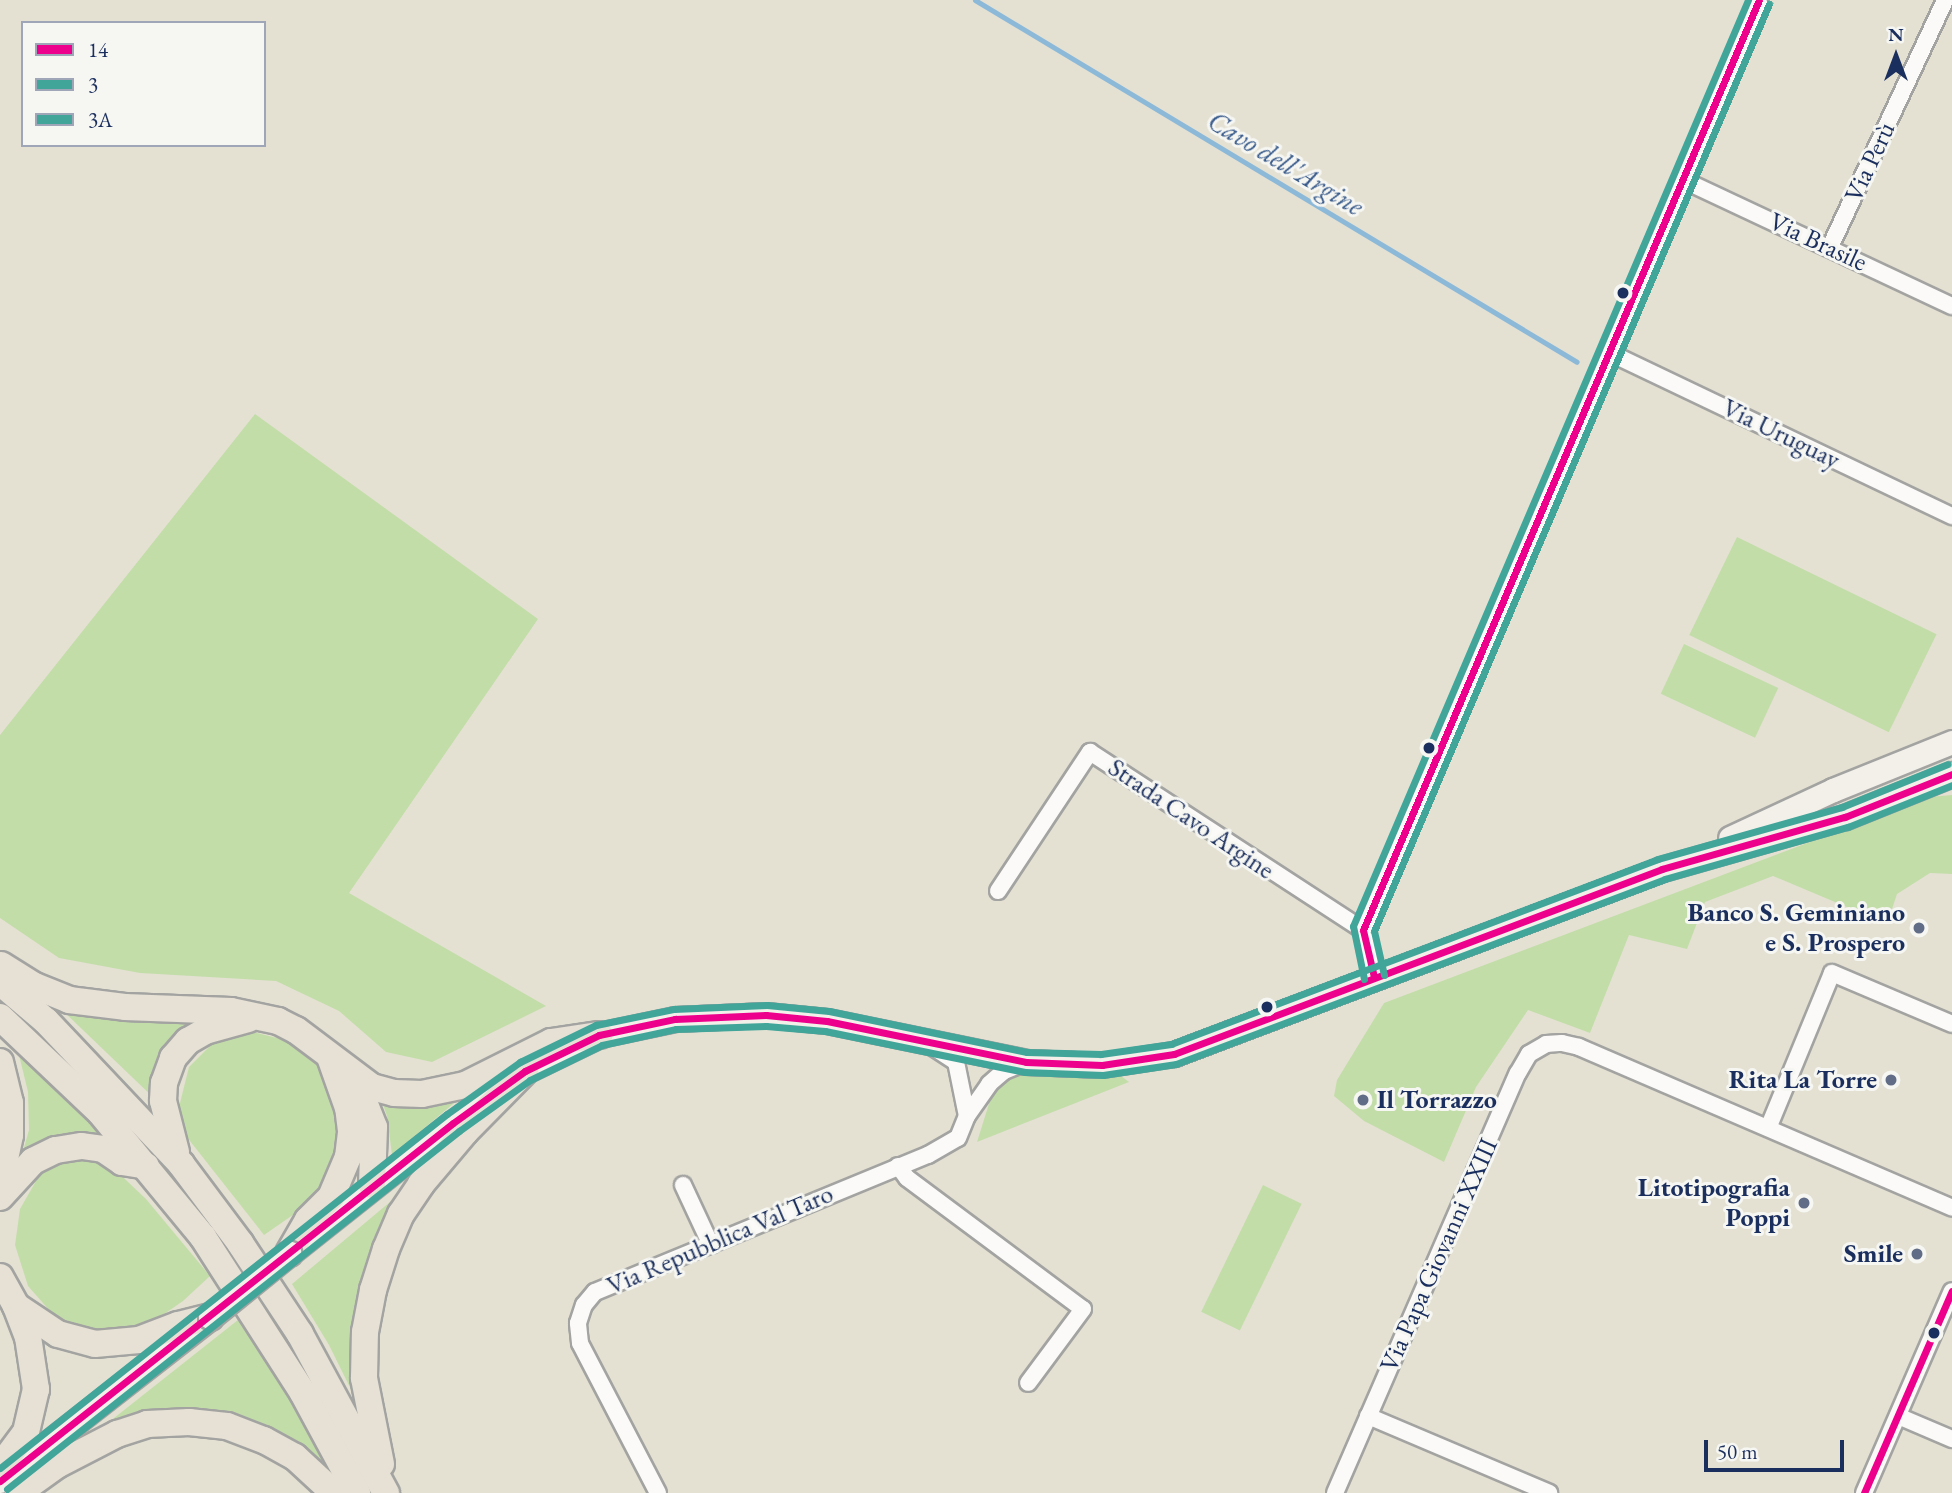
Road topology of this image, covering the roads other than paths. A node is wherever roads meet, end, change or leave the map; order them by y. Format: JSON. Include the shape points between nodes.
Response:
{"nodes":[{"id":1,"x":1759,"y":0,"type":"edge"},
{"id":2,"x":1945,"y":0,"type":"edge"},
{"id":3,"x":1683,"y":180,"type":"junction"},
{"id":4,"x":1830,"y":247,"type":"junction"},
{"id":5,"x":1952,"y":306,"type":"edge"},
{"id":6,"x":1610,"y":353,"type":"junction"},
{"id":7,"x":1952,"y":516,"type":"edge"},
{"id":8,"x":1952,"y":742,"type":"edge"},
{"id":9,"x":1952,"y":774,"type":"edge"},
{"id":10,"x":1924,"y":785,"type":"junction"},
{"id":11,"x":1952,"y":786,"type":"edge"},
{"id":12,"x":1671,"y":866,"type":"junction"},
{"id":13,"x":998,"y":891,"type":"dead end"},
{"id":14,"x":1363,"y":930,"type":"junction"},
{"id":15,"x":0,"y":965,"type":"edge"},
{"id":16,"x":1374,"y":977,"type":"junction"},
{"id":17,"x":0,"y":982,"type":"edge"},
{"id":18,"x":0,"y":1017,"type":"edge"},
{"id":19,"x":257,"y":1018,"type":"junction"},
{"id":20,"x":1952,"y":1024,"type":"edge"},
{"id":21,"x":598,"y":1035,"type":"junction"},
{"id":22,"x":925,"y":1042,"type":"junction"},
{"id":23,"x":328,"y":1052,"type":"junction"},
{"id":24,"x":0,"y":1062,"type":"edge"},
{"id":25,"x":1026,"y":1062,"type":"junction"},
{"id":26,"x":526,"y":1072,"type":"junction"},
{"id":27,"x":353,"y":1074,"type":"junction"},
{"id":28,"x":967,"y":1116,"type":"junction"},
{"id":29,"x":1769,"y":1126,"type":"junction"},
{"id":30,"x":181,"y":1164,"type":"junction"},
{"id":31,"x":898,"y":1166,"type":"junction"},
{"id":32,"x":148,"y":1167,"type":"junction"},
{"id":33,"x":0,"y":1183,"type":"edge"},
{"id":34,"x":372,"y":1185,"type":"junction"},
{"id":35,"x":683,"y":1185,"type":"dead end"},
{"id":36,"x":0,"y":1197,"type":"edge"},
{"id":37,"x":1952,"y":1208,"type":"edge"},
{"id":38,"x":711,"y":1245,"type":"junction"},
{"id":39,"x":289,"y":1254,"type":"junction"},
{"id":40,"x":0,"y":1277,"type":"edge"},
{"id":41,"x":1952,"y":1291,"type":"edge"},
{"id":42,"x":16,"y":1306,"type":"junction"},
{"id":43,"x":210,"y":1317,"type":"junction"},
{"id":44,"x":1028,"y":1383,"type":"dead end"},
{"id":45,"x":1368,"y":1416,"type":"junction"},
{"id":46,"x":1898,"y":1416,"type":"junction"},
{"id":47,"x":1952,"y":1439,"type":"edge"},
{"id":48,"x":0,"y":1467,"type":"edge"},
{"id":49,"x":0,"y":1481,"type":"edge"},
{"id":50,"x":18,"y":1493,"type":"edge"},
{"id":51,"x":334,"y":1493,"type":"edge"},
{"id":52,"x":357,"y":1493,"type":"edge"},
{"id":53,"x":386,"y":1493,"type":"edge"},
{"id":54,"x":658,"y":1493,"type":"edge"},
{"id":55,"x":1335,"y":1493,"type":"edge"},
{"id":56,"x":1549,"y":1493,"type":"edge"},
{"id":57,"x":1864,"y":1493,"type":"edge"}],
"edges":[{"from":1,"to":3,"type":"street"},
{"from":2,"to":4,"type":"street","name":"Via Perù"},
{"from":3,"to":4,"type":"street","name":"Via Brasile"},
{"from":3,"to":6,"type":"street"},
{"from":4,"to":5,"type":"street","name":"Via Brasile"},
{"from":6,"to":7,"type":"street","name":"Via Uruguay"},
{"from":6,"to":14,"type":"street"},
{"from":8,"to":12,"type":"main road","via":[[1833,790]]},
{"from":9,"to":10,"type":"main road"},
{"from":10,"to":11,"type":"street"},
{"from":10,"to":12,"type":"main road","via":[[1845,817]]},
{"from":12,"to":16,"type":"main road"},
{"from":13,"to":14,"type":"street","name":"Strada Cavo Argine","via":[[1090,752]]},
{"from":14,"to":16,"type":"street"},
{"from":15,"to":19,"type":"highway","via":[[69,1000],[231,1011]]},
{"from":16,"to":25,"type":"main road","via":[[1174,1054],[1102,1065]]},
{"from":17,"to":30,"type":"highway","via":[[46,1021]]},
{"from":18,"to":32,"type":"highway","via":[[100,1112]]},
{"from":19,"to":23,"type":"highway","via":[[278,1021]]},
{"from":19,"to":30,"type":"highway","via":[[205,1031],[173,1058],[163,1101]]},
{"from":20,"to":29,"type":"street","via":[[1832,973]]},
{"from":21,"to":22,"type":"main road","via":[[675,1019],[766,1015],[827,1021]]},
{"from":21,"to":26,"type":"main road"},
{"from":21,"to":27,"type":"highway","via":[[551,1042],[465,1085],[422,1094],[372,1087]]},
{"from":22,"to":25,"type":"main road"},
{"from":22,"to":28,"type":"street","via":[[956,1062]]},
{"from":23,"to":27,"type":"highway"},
{"from":23,"to":39,"type":"highway","via":[[348,1108],[348,1157],[331,1197],[308,1220]]},
{"from":24,"to":33,"type":"highway","via":[[10,1103],[10,1135]]},
{"from":25,"to":28,"type":"street","name":"Via Repubblica Val Taro","via":[[989,1084]]},
{"from":26,"to":34,"type":"main road"},
{"from":26,"to":53,"type":"highway","via":[[421,1184],[386,1249],[365,1332],[363,1378]]},
{"from":27,"to":34,"type":"highway","via":[[373,1127]]},
{"from":28,"to":31,"type":"street","name":"Via Repubblica Val Taro","via":[[958,1138]]},
{"from":29,"to":37,"type":"street","name":"Via Papa Giovanni XXIII"},
{"from":29,"to":45,"type":"street","name":"Via Papa Giovanni XXIII","via":[[1579,1047],[1546,1044],[1529,1054]]},
{"from":30,"to":53,"type":"highway","via":[[300,1334]]},
{"from":31,"to":38,"type":"street","name":"Via Repubblica Val Taro"},
{"from":31,"to":44,"type":"street","via":[[907,1178],[1083,1309]]},
{"from":32,"to":36,"type":"highway","via":[[122,1162],[103,1149],[56,1150],[33,1161]]},
{"from":32,"to":52,"type":"highway","via":[[253,1311]]},
{"from":34,"to":39,"type":"main road"},
{"from":35,"to":38,"type":"street"},
{"from":38,"to":54,"type":"street","name":"Via Repubblica Val Taro","via":[[595,1292],[578,1323],[580,1343]]},
{"from":39,"to":43,"type":"main road","bridge":true},
{"from":40,"to":42,"type":"highway"},
{"from":41,"to":46,"type":"street"},
{"from":42,"to":43,"type":"highway","via":[[58,1334],[95,1344],[139,1340]]},
{"from":42,"to":48,"type":"highway","via":[[34,1363],[36,1389],[26,1432]]},
{"from":43,"to":49,"type":"main road"},
{"from":45,"to":55,"type":"street","name":"Via Papa Giovanni XXIII"},
{"from":45,"to":56,"type":"street"},
{"from":46,"to":47,"type":"street"},
{"from":46,"to":57,"type":"street"},
{"from":50,"to":51,"type":"highway","via":[[57,1465],[117,1434],[147,1424],[189,1422],[226,1426],[264,1440],[295,1457]]}]}
